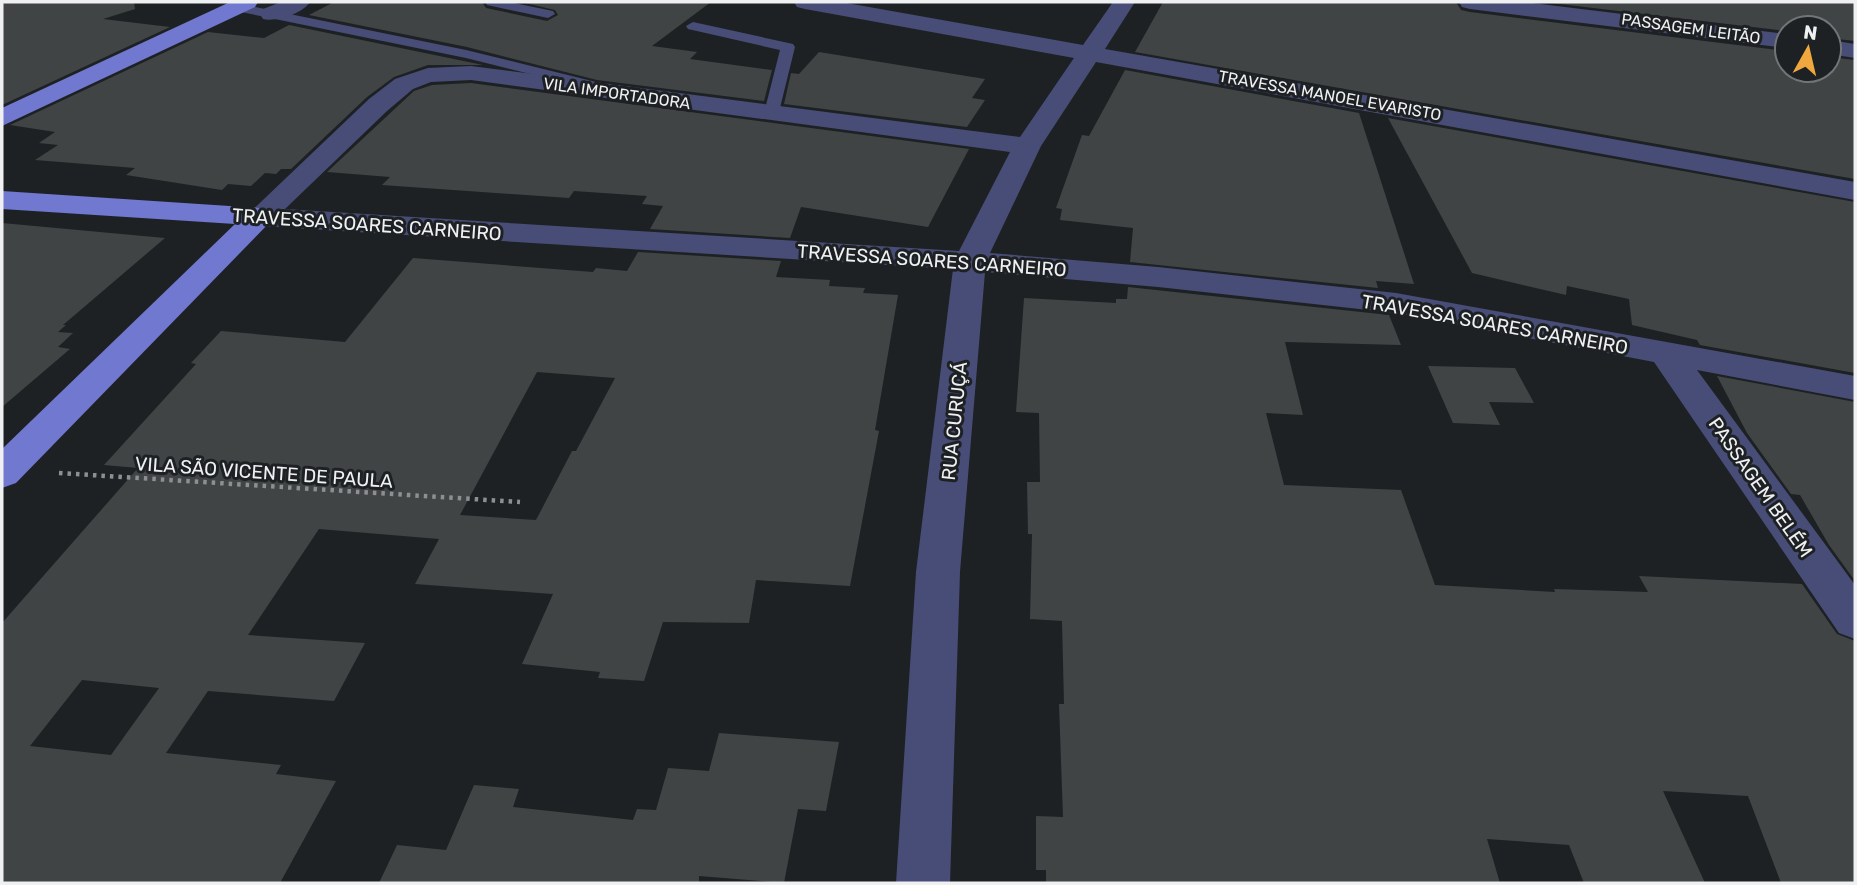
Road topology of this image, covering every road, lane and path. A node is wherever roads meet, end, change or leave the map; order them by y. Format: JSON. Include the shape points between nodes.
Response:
{"nodes":[{"id":1,"x":299,"y":2,"type":"edge"},
{"id":2,"x":492,"y":2,"type":"edge"},
{"id":3,"x":805,"y":2,"type":"edge"},
{"id":4,"x":1124,"y":2,"type":"edge"},
{"id":5,"x":1470,"y":2,"type":"edge"},
{"id":6,"x":242,"y":5,"type":"edge"},
{"id":7,"x":271,"y":14,"type":"junction"},
{"id":8,"x":548,"y":14,"type":"dead end"},
{"id":9,"x":693,"y":26,"type":"dead end"},
{"id":10,"x":1773,"y":36,"type":"edge"},
{"id":11,"x":1090,"y":52,"type":"junction"},
{"id":12,"x":719,"y":106,"type":"junction"},
{"id":13,"x":772,"y":113,"type":"junction"},
{"id":14,"x":2,"y":118,"type":"edge"},
{"id":15,"x":1027,"y":146,"type":"junction"},
{"id":16,"x":1855,"y":191,"type":"edge"},
{"id":17,"x":2,"y":200,"type":"edge"},
{"id":18,"x":260,"y":217,"type":"junction"},
{"id":19,"x":971,"y":261,"type":"junction"},
{"id":20,"x":1667,"y":355,"type":"junction"},
{"id":21,"x":1855,"y":388,"type":"edge"},
{"id":22,"x":4,"y":471,"type":"edge"},
{"id":23,"x":520,"y":502,"type":"dead end"},
{"id":24,"x":1855,"y":620,"type":"edge"},
{"id":25,"x":923,"y":883,"type":"edge"}],
"edges":[{"from":1,"to":7,"type":"street"},
{"from":2,"to":8,"type":"lane"},
{"from":3,"to":11,"type":"street","name":"TRAVESSA MANOEL EVARISTO"},
{"from":4,"to":11,"type":"street","name":"RUA CURUÇÁ"},
{"from":5,"to":10,"type":"street","name":"PASSAGEM LEITÃO","via":[[1733,23]]},
{"from":6,"to":7,"type":"lane"},
{"from":6,"to":14,"type":"main road"},
{"from":7,"to":12,"type":"lane","via":[[598,87]]},
{"from":9,"to":13,"type":"lane","via":[[788,47]]},
{"from":11,"to":15,"type":"street","name":"RUA CURUÇÁ"},
{"from":11,"to":16,"type":"street","name":"TRAVESSA MANOEL EVARISTO"},
{"from":12,"to":13,"type":"street","name":"VILA IMPORTADORA"},
{"from":12,"to":18,"type":"street","name":"VILA IMPORTADORA","via":[[471,73],[428,75],[404,84],[378,105]]},
{"from":13,"to":15,"type":"street","name":"VILA IMPORTADORA"},
{"from":15,"to":19,"type":"street","name":"RUA CURUÇÁ"},
{"from":17,"to":18,"type":"main road","name":"TRAVESSA SOARES CARNEIRO"},
{"from":18,"to":19,"type":"street","name":"TRAVESSA SOARES CARNEIRO"},
{"from":18,"to":22,"type":"main road"},
{"from":19,"to":20,"type":"street","name":"TRAVESSA SOARES CARNEIRO","via":[[1396,303]]},
{"from":19,"to":25,"type":"street","name":"RUA CURUÇÁ","via":[[938,572]]},
{"from":20,"to":21,"type":"street","name":"TRAVESSA SOARES CARNEIRO"},
{"from":20,"to":24,"type":"street","name":"PASSAGEM BELÉM"},
{"from":22,"to":23,"type":"path","name":"VILA SÃO VICENTE DE PAULA"}]}
